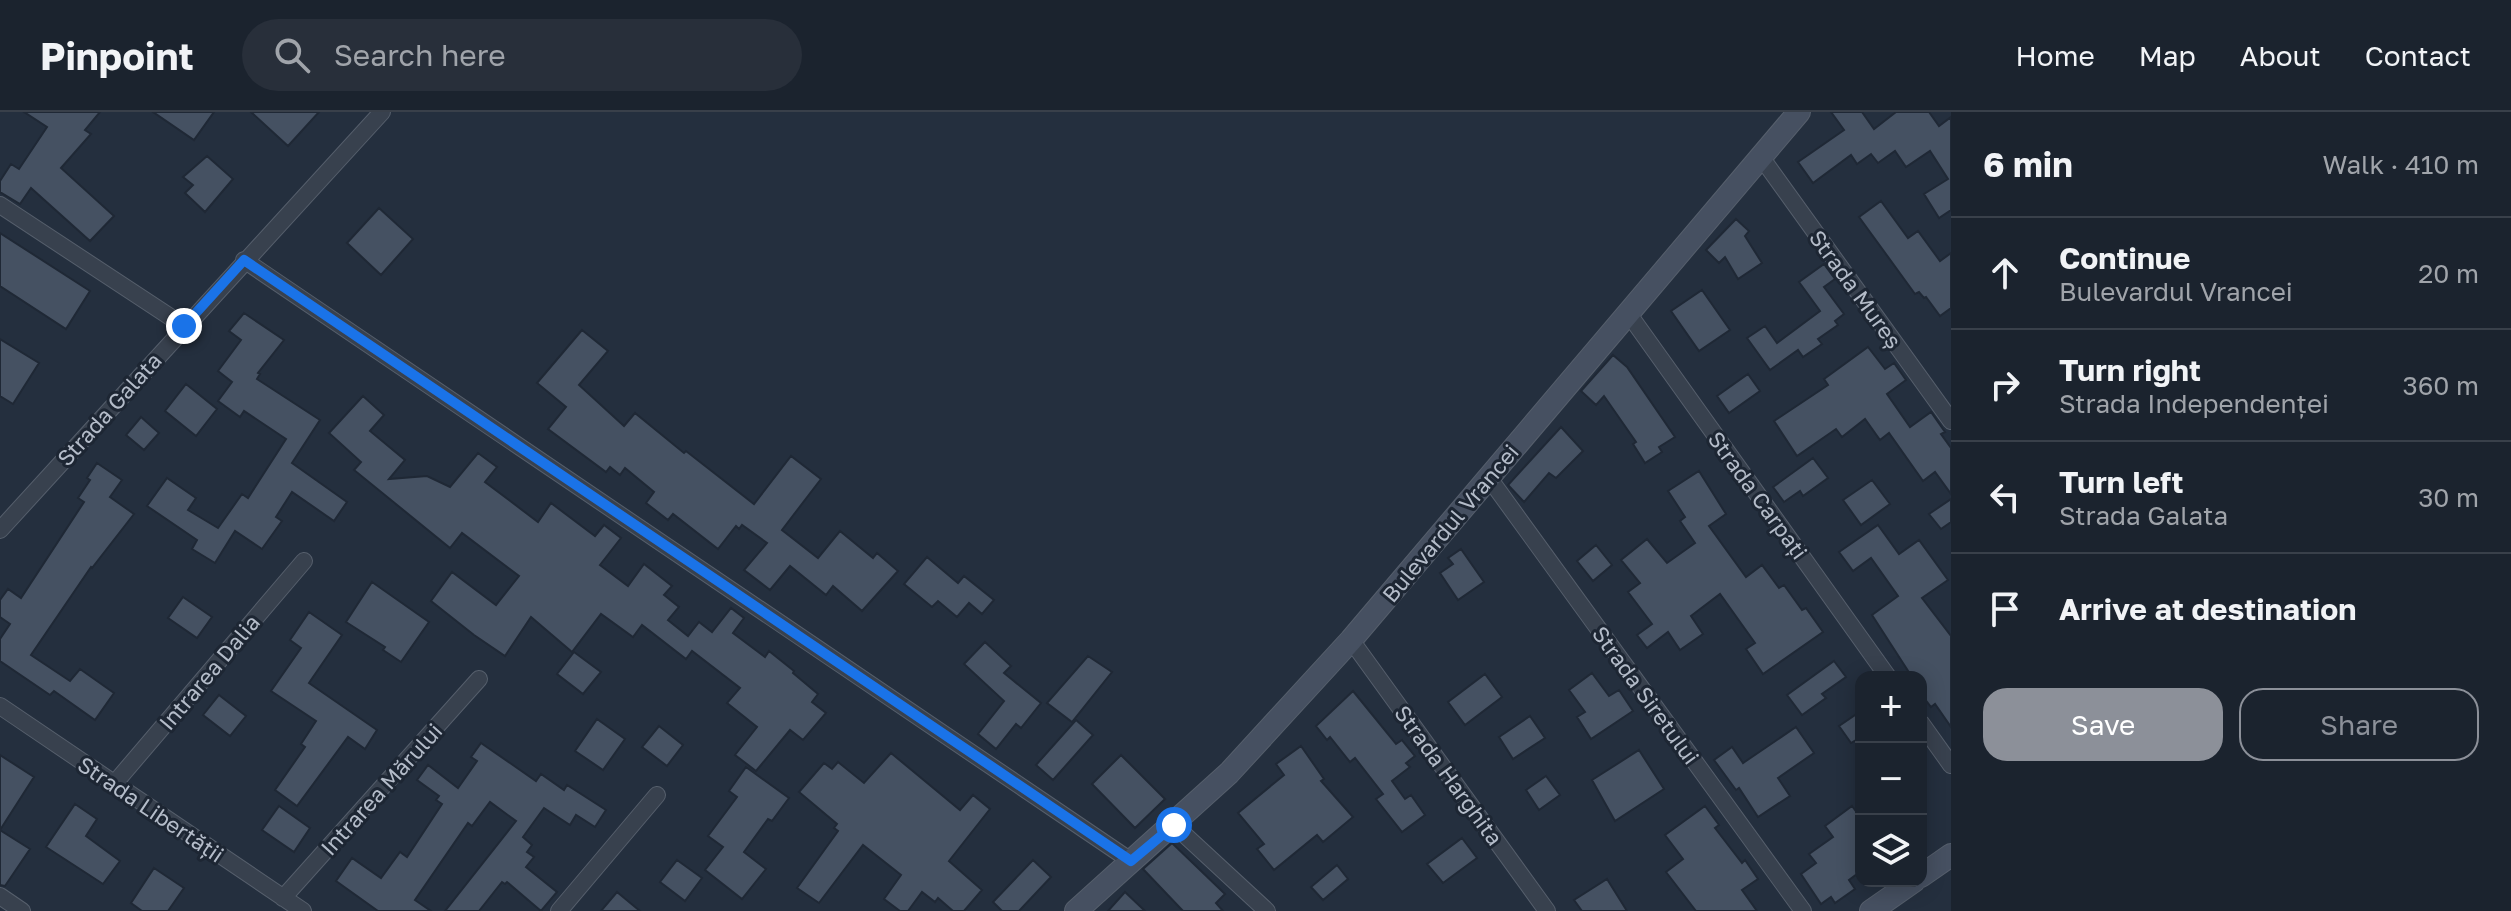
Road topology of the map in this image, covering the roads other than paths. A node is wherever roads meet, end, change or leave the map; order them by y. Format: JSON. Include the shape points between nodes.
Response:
{"nodes":[{"id":1,"x":382,"y":112,"type":"edge"},
{"id":2,"x":1799,"y":112,"type":"edge"},
{"id":3,"x":1761,"y":157,"type":"junction"},
{"id":4,"x":0,"y":205,"type":"edge"},
{"id":5,"x":244,"y":260,"type":"junction"},
{"id":6,"x":1628,"y":313,"type":"junction"},
{"id":7,"x":184,"y":326,"type":"junction"},
{"id":8,"x":1951,"y":421,"type":"edge"},
{"id":9,"x":1489,"y":478,"type":"junction"},
{"id":10,"x":0,"y":530,"type":"edge"},
{"id":11,"x":304,"y":561,"type":"dead end"},
{"id":12,"x":1351,"y":640,"type":"junction"},
{"id":13,"x":1884,"y":671,"type":"edge"},
{"id":14,"x":479,"y":679,"type":"dead end"},
{"id":15,"x":0,"y":706,"type":"edge"},
{"id":16,"x":1927,"y":731,"type":"edge"},
{"id":17,"x":1951,"y":765,"type":"edge"},
{"id":18,"x":114,"y":784,"type":"junction"},
{"id":19,"x":657,"y":795,"type":"dead end"},
{"id":20,"x":1174,"y":825,"type":"junction"},
{"id":21,"x":1951,"y":855,"type":"edge"},
{"id":22,"x":1131,"y":861,"type":"junction"},
{"id":23,"x":1927,"y":872,"type":"edge"},
{"id":24,"x":1905,"y":887,"type":"edge"},
{"id":25,"x":0,"y":896,"type":"edge"},
{"id":26,"x":283,"y":898,"type":"junction"},
{"id":27,"x":22,"y":911,"type":"edge"},
{"id":28,"x":303,"y":911,"type":"edge"},
{"id":29,"x":559,"y":911,"type":"edge"},
{"id":30,"x":1076,"y":911,"type":"edge"},
{"id":31,"x":1267,"y":911,"type":"edge"},
{"id":32,"x":1547,"y":911,"type":"edge"},
{"id":33,"x":1803,"y":911,"type":"edge"},
{"id":34,"x":1871,"y":911,"type":"edge"}],
"edges":[{"from":1,"to":5,"type":"street","name":"Strada Galata"},
{"from":2,"to":3,"type":"street","name":"Bulevardul Vrancei"},
{"from":3,"to":6,"type":"street","name":"Bulevardul Vrancei"},
{"from":3,"to":8,"type":"street","name":"Strada Mureș"},
{"from":4,"to":7,"type":"street"},
{"from":5,"to":7,"type":"street","name":"Strada Galata"},
{"from":5,"to":22,"type":"street"},
{"from":6,"to":9,"type":"street","name":"Bulevardul Vrancei"},
{"from":6,"to":13,"type":"street","name":"Strada Carpați"},
{"from":7,"to":10,"type":"street","name":"Strada Galata"},
{"from":9,"to":12,"type":"street","name":"Bulevardul Vrancei"},
{"from":9,"to":33,"type":"street","name":"Strada Siretului"},
{"from":11,"to":18,"type":"street","name":"Intrarea Dalia"},
{"from":12,"to":20,"type":"street","name":"Bulevardul Vrancei"},
{"from":12,"to":32,"type":"street","name":"Strada Harghita"},
{"from":14,"to":26,"type":"street","name":"Intrarea Mărului"},
{"from":15,"to":18,"type":"street","name":"Strada Libertății"},
{"from":16,"to":17,"type":"street"},
{"from":18,"to":26,"type":"street","name":"Strada Libertății"},
{"from":19,"to":29,"type":"street"},
{"from":20,"to":22,"type":"street","name":"Bulevardul Vrancei"},
{"from":20,"to":31,"type":"street"},
{"from":21,"to":23,"type":"street"},
{"from":22,"to":30,"type":"street","name":"Bulevardul Vrancei"},
{"from":24,"to":34,"type":"street"},
{"from":25,"to":27,"type":"street"},
{"from":26,"to":28,"type":"street","name":"Strada Libertății"}]}
